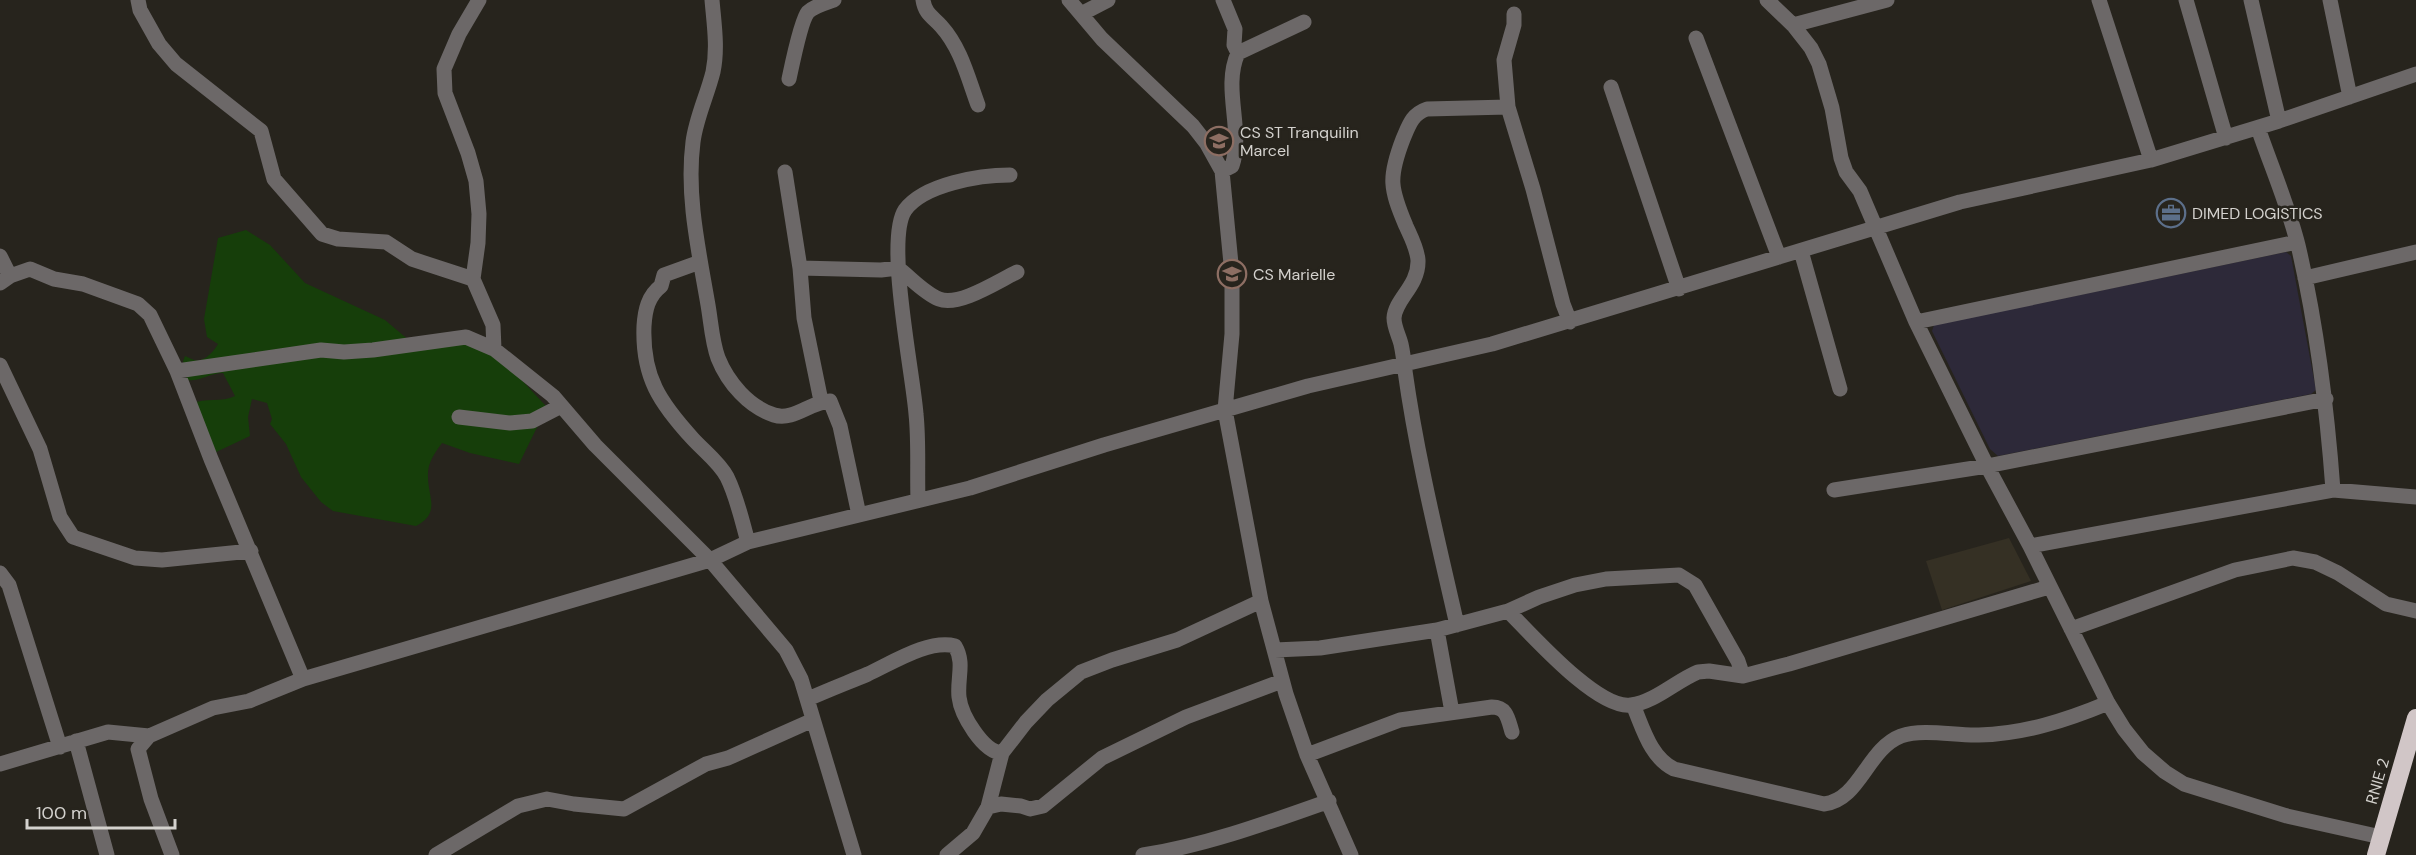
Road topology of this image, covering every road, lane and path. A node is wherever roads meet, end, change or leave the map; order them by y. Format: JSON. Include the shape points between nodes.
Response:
{"nodes":[{"id":1,"x":138,"y":0,"type":"edge"},
{"id":2,"x":478,"y":0,"type":"edge"},
{"id":3,"x":712,"y":0,"type":"edge"},
{"id":4,"x":834,"y":0,"type":"edge"},
{"id":5,"x":923,"y":0,"type":"edge"},
{"id":6,"x":1070,"y":0,"type":"edge"},
{"id":7,"x":1108,"y":0,"type":"edge"},
{"id":8,"x":1223,"y":0,"type":"edge"},
{"id":9,"x":1767,"y":0,"type":"edge"},
{"id":10,"x":1887,"y":0,"type":"edge"},
{"id":11,"x":2099,"y":0,"type":"edge"},
{"id":12,"x":2186,"y":0,"type":"edge"},
{"id":13,"x":2251,"y":0,"type":"edge"},
{"id":14,"x":2330,"y":0,"type":"edge"},
{"id":15,"x":1081,"y":14,"type":"junction"},
{"id":16,"x":1514,"y":14,"type":"dead end"},
{"id":17,"x":1304,"y":22,"type":"dead end"},
{"id":18,"x":1793,"y":25,"type":"junction"},
{"id":19,"x":1696,"y":38,"type":"dead end"},
{"id":20,"x":1238,"y":52,"type":"junction"},
{"id":21,"x":2416,"y":74,"type":"edge"},
{"id":22,"x":789,"y":79,"type":"dead end"},
{"id":23,"x":1611,"y":87,"type":"dead end"},
{"id":24,"x":2350,"y":97,"type":"junction"},
{"id":25,"x":978,"y":105,"type":"dead end"},
{"id":26,"x":1508,"y":108,"type":"junction"},
{"id":27,"x":2279,"y":121,"type":"junction"},
{"id":28,"x":2259,"y":128,"type":"junction"},
{"id":29,"x":2226,"y":138,"type":"junction"},
{"id":30,"x":2151,"y":160,"type":"junction"},
{"id":31,"x":1222,"y":171,"type":"junction"},
{"id":32,"x":785,"y":172,"type":"dead end"},
{"id":33,"x":1010,"y":175,"type":"dead end"},
{"id":34,"x":1877,"y":228,"type":"junction"},
{"id":35,"x":2297,"y":243,"type":"junction"},
{"id":36,"x":1801,"y":251,"type":"junction"},
{"id":37,"x":2416,"y":252,"type":"edge"},
{"id":38,"x":0,"y":256,"type":"edge"},
{"id":39,"x":1779,"y":257,"type":"junction"},
{"id":40,"x":700,"y":262,"type":"junction"},
{"id":41,"x":800,"y":268,"type":"junction"},
{"id":42,"x":898,"y":268,"type":"junction"},
{"id":43,"x":1017,"y":272,"type":"dead end"},
{"id":44,"x":2305,"y":278,"type":"junction"},
{"id":45,"x":473,"y":279,"type":"junction"},
{"id":46,"x":5,"y":280,"type":"edge"},
{"id":47,"x":1679,"y":289,"type":"junction"},
{"id":48,"x":1570,"y":322,"type":"junction"},
{"id":49,"x":1916,"y":322,"type":"junction"},
{"id":50,"x":494,"y":349,"type":"junction"},
{"id":51,"x":0,"y":365,"type":"edge"},
{"id":52,"x":1404,"y":365,"type":"junction"},
{"id":53,"x":177,"y":371,"type":"junction"},
{"id":54,"x":1840,"y":389,"type":"dead end"},
{"id":55,"x":2326,"y":399,"type":"junction"},
{"id":56,"x":821,"y":401,"type":"junction"},
{"id":57,"x":561,"y":406,"type":"junction"},
{"id":58,"x":1226,"y":410,"type":"junction"},
{"id":59,"x":459,"y":417,"type":"dead end"},
{"id":60,"x":1987,"y":466,"type":"junction"},
{"id":61,"x":1834,"y":490,"type":"dead end"},
{"id":62,"x":2333,"y":490,"type":"junction"},
{"id":63,"x":2416,"y":497,"type":"edge"},
{"id":64,"x":918,"y":500,"type":"junction"},
{"id":65,"x":859,"y":515,"type":"junction"},
{"id":66,"x":748,"y":542,"type":"junction"},
{"id":67,"x":2030,"y":546,"type":"junction"},
{"id":68,"x":251,"y":551,"type":"junction"},
{"id":69,"x":710,"y":560,"type":"junction"},
{"id":70,"x":0,"y":573,"type":"edge"},
{"id":71,"x":2049,"y":587,"type":"junction"},
{"id":72,"x":1262,"y":601,"type":"junction"},
{"id":73,"x":1508,"y":611,"type":"junction"},
{"id":74,"x":2416,"y":611,"type":"edge"},
{"id":75,"x":1457,"y":625,"type":"junction"},
{"id":76,"x":2071,"y":629,"type":"junction"},
{"id":77,"x":1437,"y":630,"type":"junction"},
{"id":78,"x":1275,"y":650,"type":"junction"},
{"id":79,"x":1743,"y":676,"type":"junction"},
{"id":80,"x":303,"y":679,"type":"junction"},
{"id":81,"x":1282,"y":681,"type":"junction"},
{"id":82,"x":808,"y":699,"type":"junction"},
{"id":83,"x":2108,"y":703,"type":"junction"},
{"id":84,"x":1633,"y":705,"type":"junction"},
{"id":85,"x":1452,"y":712,"type":"junction"},
{"id":86,"x":2416,"y":718,"type":"edge"},
{"id":87,"x":813,"y":720,"type":"junction"},
{"id":88,"x":1512,"y":732,"type":"dead end"},
{"id":89,"x":149,"y":736,"type":"junction"},
{"id":90,"x":76,"y":741,"type":"junction"},
{"id":91,"x":60,"y":747,"type":"junction"},
{"id":92,"x":1002,"y":753,"type":"junction"},
{"id":93,"x":1307,"y":755,"type":"junction"},
{"id":94,"x":0,"y":764,"type":"edge"},
{"id":95,"x":1329,"y":801,"type":"junction"},
{"id":96,"x":988,"y":807,"type":"junction"},
{"id":97,"x":2381,"y":837,"type":"junction"},
{"id":98,"x":107,"y":855,"type":"edge"},
{"id":99,"x":172,"y":855,"type":"edge"},
{"id":100,"x":436,"y":855,"type":"edge"},
{"id":101,"x":854,"y":855,"type":"edge"},
{"id":102,"x":947,"y":855,"type":"edge"},
{"id":103,"x":1143,"y":855,"type":"edge"},
{"id":104,"x":1350,"y":855,"type":"edge"},
{"id":105,"x":2376,"y":855,"type":"edge"}],
"edges":[{"from":1,"to":45,"type":"street","via":[[159,44],[176,64],[261,131],[274,179],[322,234],[386,243],[411,259]]},
{"from":2,"to":45,"type":"street","via":[[444,69],[445,93],[476,181],[479,214]]},
{"from":3,"to":40,"type":"street","via":[[717,46],[693,142],[691,187]]},
{"from":4,"to":22,"type":"street","via":[[809,10],[801,22]]},
{"from":5,"to":25,"type":"street","via":[[928,16],[954,41]]},
{"from":6,"to":15,"type":"street"},
{"from":7,"to":15,"type":"street"},
{"from":8,"to":20,"type":"street","via":[[1235,29],[1234,45]]},
{"from":9,"to":18,"type":"street"},
{"from":10,"to":18,"type":"street"},
{"from":11,"to":30,"type":"street"},
{"from":12,"to":29,"type":"street"},
{"from":13,"to":27,"type":"street"},
{"from":14,"to":24,"type":"street"},
{"from":15,"to":31,"type":"street","via":[[1193,126]]},
{"from":16,"to":26,"type":"street","via":[[1504,60]]},
{"from":17,"to":20,"type":"street"},
{"from":18,"to":34,"type":"street","via":[[1819,64],[1841,158]]},
{"from":19,"to":39,"type":"street"},
{"from":20,"to":31,"type":"street","via":[[1233,63],[1237,151],[1232,166]]},
{"from":21,"to":24,"type":"street"},
{"from":23,"to":47,"type":"street"},
{"from":24,"to":27,"type":"street"},
{"from":26,"to":48,"type":"street"},
{"from":26,"to":52,"type":"street","via":[[1427,109],[1413,117],[1408,126],[1392,181],[1393,194],[1418,257],[1418,272],[1394,319]]},
{"from":27,"to":28,"type":"street"},
{"from":28,"to":29,"type":"street"},
{"from":28,"to":35,"type":"street"},
{"from":29,"to":30,"type":"street"},
{"from":30,"to":34,"type":"street","via":[[1960,202]]},
{"from":31,"to":58,"type":"street","via":[[1232,274]]},
{"from":32,"to":41,"type":"street"},
{"from":33,"to":42,"type":"street","via":[[950,183],[922,195],[905,211],[898,235]]},
{"from":34,"to":36,"type":"street"},
{"from":34,"to":49,"type":"street"},
{"from":35,"to":44,"type":"street"},
{"from":35,"to":49,"type":"street"},
{"from":36,"to":39,"type":"street"},
{"from":36,"to":54,"type":"street"},
{"from":37,"to":44,"type":"street"},
{"from":38,"to":46,"type":"street"},
{"from":39,"to":47,"type":"street"},
{"from":40,"to":56,"type":"street","via":[[717,357],[739,390],[754,407],[777,416],[795,414]]},
{"from":40,"to":66,"type":"street","via":[[664,275],[661,286],[652,293],[645,311],[648,373],[669,410],[727,477]]},
{"from":41,"to":42,"type":"street"},
{"from":41,"to":56,"type":"street","via":[[804,318]]},
{"from":42,"to":43,"type":"street","via":[[941,300],[966,298]]},
{"from":42,"to":64,"type":"street","via":[[916,416]]},
{"from":44,"to":55,"type":"street"},
{"from":45,"to":50,"type":"street","via":[[493,325]]},
{"from":46,"to":53,"type":"street","via":[[30,270],[138,304],[150,315]]},
{"from":47,"to":48,"type":"street"},
{"from":48,"to":52,"type":"street"},
{"from":49,"to":60,"type":"street"},
{"from":50,"to":53,"type":"street","via":[[466,337],[373,350],[321,350]]},
{"from":50,"to":57,"type":"street"},
{"from":51,"to":68,"type":"street","via":[[40,449],[60,517],[74,537],[135,558],[162,560]]},
{"from":52,"to":58,"type":"street","via":[[1308,386]]},
{"from":52,"to":75,"type":"street","via":[[1414,433]]},
{"from":53,"to":68,"type":"street"},
{"from":55,"to":60,"type":"street"},
{"from":55,"to":62,"type":"street"},
{"from":56,"to":65,"type":"street","via":[[830,401],[840,426]]},
{"from":57,"to":59,"type":"street","via":[[532,421],[510,423]]},
{"from":57,"to":69,"type":"street","via":[[624,476]]},
{"from":58,"to":64,"type":"street","via":[[970,488]]},
{"from":58,"to":72,"type":"street"},
{"from":60,"to":61,"type":"street"},
{"from":60,"to":67,"type":"street"},
{"from":62,"to":63,"type":"street"},
{"from":62,"to":67,"type":"street"},
{"from":64,"to":65,"type":"street"},
{"from":65,"to":66,"type":"street"},
{"from":66,"to":69,"type":"street"},
{"from":67,"to":71,"type":"street"},
{"from":68,"to":80,"type":"street"},
{"from":69,"to":80,"type":"street"},
{"from":69,"to":82,"type":"street","via":[[786,650]]},
{"from":70,"to":91,"type":"street","via":[[9,585]]},
{"from":71,"to":76,"type":"street"},
{"from":71,"to":79,"type":"street"},
{"from":72,"to":78,"type":"street"},
{"from":72,"to":92,"type":"street","via":[[1177,640],[1081,672],[1047,700]]},
{"from":73,"to":75,"type":"street"},
{"from":73,"to":79,"type":"street","via":[[1575,585],[1679,574],[1695,585]]},
{"from":73,"to":84,"type":"street","via":[[1583,684],[1613,702]]},
{"from":74,"to":76,"type":"street","via":[[2386,604],[2338,573],[2315,562],[2293,558],[2235,570]]},
{"from":75,"to":77,"type":"street"},
{"from":76,"to":83,"type":"street"},
{"from":77,"to":78,"type":"street","via":[[1320,648]]},
{"from":77,"to":85,"type":"street"},
{"from":78,"to":81,"type":"street"},
{"from":79,"to":84,"type":"street","via":[[1698,672]]},
{"from":80,"to":89,"type":"street","via":[[249,701],[213,708]]},
{"from":81,"to":93,"type":"street"},
{"from":81,"to":96,"type":"street","via":[[1186,717],[1102,758],[1043,806]]},
{"from":82,"to":87,"type":"street"},
{"from":82,"to":92,"type":"street","via":[[909,653],[947,644],[955,646],[962,661],[959,699],[969,723],[994,753]]},
{"from":83,"to":84,"type":"street","via":[[2076,716],[2009,733],[1904,735],[1883,747],[1841,800],[1824,804],[1663,764],[1654,753]]},
{"from":83,"to":97,"type":"street","via":[[2143,753],[2184,784],[2287,816]]},
{"from":85,"to":88,"type":"street","via":[[1499,707],[1506,712]]},
{"from":85,"to":93,"type":"street","via":[[1400,720]]},
{"from":86,"to":97,"type":"highway","name":"RNIE 2","number":"RNIE 2"},
{"from":87,"to":100,"type":"street","via":[[706,764],[624,809],[547,799],[518,806]]},
{"from":87,"to":101,"type":"street"},
{"from":89,"to":90,"type":"street","via":[[108,732]]},
{"from":89,"to":99,"type":"street","via":[[138,749]]},
{"from":90,"to":91,"type":"street"},
{"from":90,"to":98,"type":"street"},
{"from":91,"to":94,"type":"street"},
{"from":92,"to":96,"type":"street"},
{"from":93,"to":95,"type":"street"},
{"from":95,"to":103,"type":"street","via":[[1242,832]]},
{"from":95,"to":104,"type":"street"},
{"from":96,"to":102,"type":"street","via":[[973,833]]},
{"from":97,"to":105,"type":"highway","name":"RNIE 2","number":"RNIE 2"}]}
